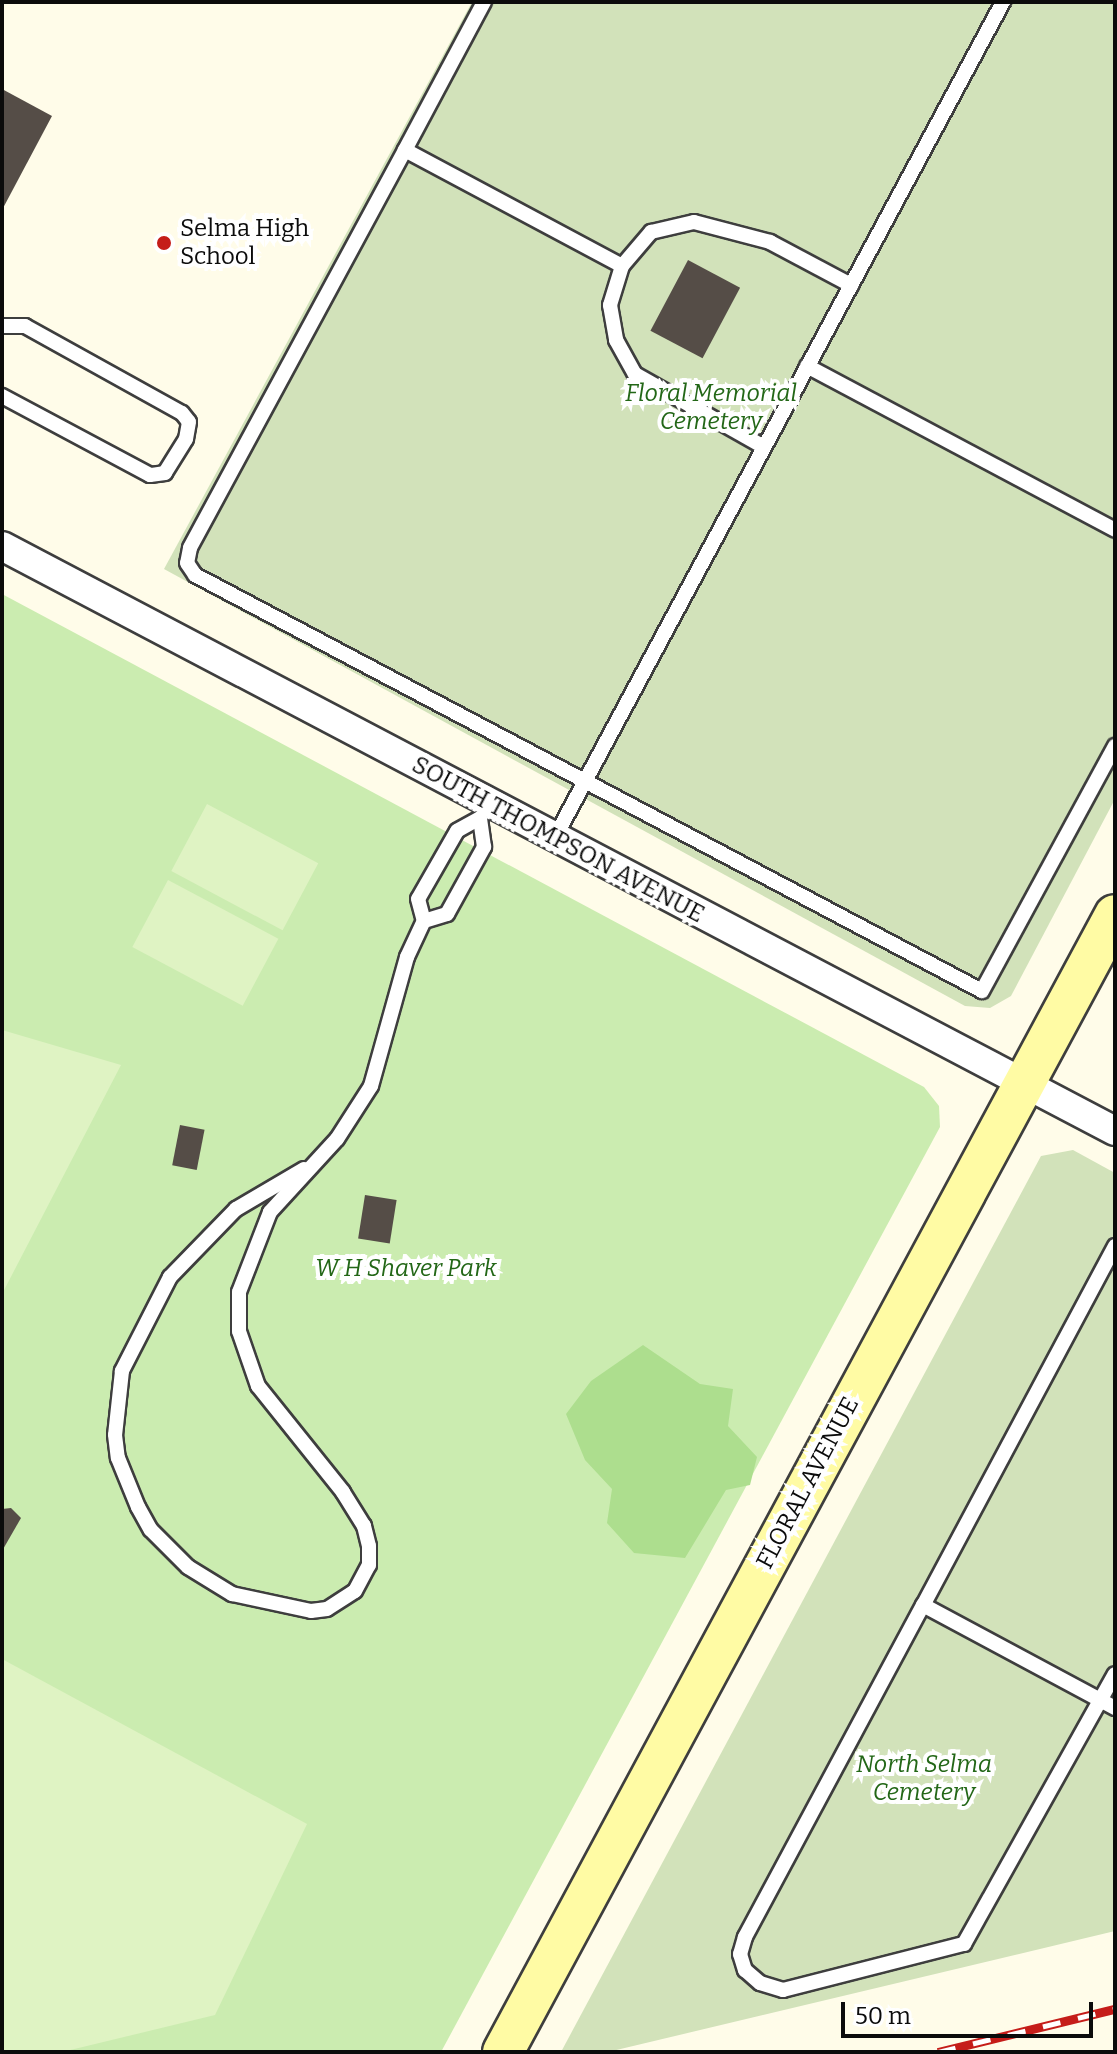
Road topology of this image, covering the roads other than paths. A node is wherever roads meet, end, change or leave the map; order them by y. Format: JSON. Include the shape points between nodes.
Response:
{"nodes":[{"id":1,"x":484,"y":2,"type":"edge"},
{"id":2,"x":1003,"y":2,"type":"edge"},
{"id":3,"x":405,"y":150,"type":"junction"},
{"id":4,"x":622,"y":266,"type":"junction"},
{"id":5,"x":851,"y":285,"type":"junction"},
{"id":6,"x":2,"y":326,"type":"edge"},
{"id":7,"x":807,"y":366,"type":"junction"},
{"id":8,"x":2,"y":396,"type":"edge"},
{"id":9,"x":764,"y":447,"type":"junction"},
{"id":10,"x":1115,"y":530,"type":"edge"},
{"id":11,"x":2,"y":546,"type":"edge"},
{"id":12,"x":1115,"y":746,"type":"edge"},
{"id":13,"x":585,"y":780,"type":"junction"},
{"id":14,"x":484,"y":811,"type":"junction"},
{"id":15,"x":554,"y":840,"type":"junction"},
{"id":16,"x":1115,"y":915,"type":"edge"},
{"id":17,"x":424,"y":921,"type":"junction"},
{"id":18,"x":1022,"y":1083,"type":"junction"},
{"id":19,"x":1115,"y":1131,"type":"edge"},
{"id":20,"x":304,"y":1169,"type":"junction"},
{"id":21,"x":1115,"y":1246,"type":"edge"},
{"id":22,"x":923,"y":1605,"type":"junction"},
{"id":23,"x":1115,"y":1674,"type":"edge"},
{"id":24,"x":1101,"y":1700,"type":"junction"},
{"id":25,"x":1115,"y":1708,"type":"edge"},
{"id":26,"x":503,"y":2052,"type":"edge"}],
"edges":[{"from":1,"to":3,"type":"lane"},
{"from":2,"to":5,"type":"lane"},
{"from":3,"to":4,"type":"lane"},
{"from":3,"to":13,"type":"lane","via":[[190,548],[187,563],[195,575]]},
{"from":4,"to":5,"type":"lane","via":[[651,232],[694,222],[770,242]]},
{"from":4,"to":9,"type":"lane","via":[[610,305],[616,340],[635,374]]},
{"from":5,"to":7,"type":"lane"},
{"from":6,"to":8,"type":"lane","via":[[25,326],[182,413],[189,422],[186,439],[165,473],[150,475]]},
{"from":7,"to":9,"type":"lane"},
{"from":7,"to":10,"type":"lane"},
{"from":9,"to":13,"type":"lane"},
{"from":11,"to":14,"type":"street","name":"SOUTH THOMPSON AVENUE"},
{"from":12,"to":13,"type":"lane","via":[[982,991]]},
{"from":13,"to":15,"type":"lane"},
{"from":14,"to":15,"type":"street","name":"SOUTH THOMPSON AVENUE"},
{"from":14,"to":17,"type":"lane","via":[[457,831],[418,899]]},
{"from":14,"to":17,"type":"lane","via":[[482,852],[447,914]]},
{"from":15,"to":18,"type":"street","name":"SOUTH THOMPSON AVENUE"},
{"from":16,"to":18,"type":"main road","name":"FLORAL AVENUE"},
{"from":17,"to":20,"type":"lane","via":[[407,957],[371,1086],[337,1139]]},
{"from":18,"to":19,"type":"street","name":"SOUTH THOMPSON AVENUE"},
{"from":18,"to":26,"type":"main road","name":"FLORAL AVENUE"},
{"from":20,"to":20,"type":"lane","via":[[236,1209],[170,1277],[122,1371],[115,1435],[118,1458],[138,1507],[159,1539],[188,1567],[232,1594],[311,1611],[342,1600],[364,1579],[369,1565],[364,1526],[258,1386],[239,1331],[239,1292],[253,1244]]},
{"from":21,"to":22,"type":"lane"},
{"from":22,"to":24,"type":"lane"},
{"from":22,"to":24,"type":"lane","via":[[745,1937],[742,1962],[760,1983],[783,1990],[964,1944]]},
{"from":23,"to":24,"type":"lane"},
{"from":24,"to":25,"type":"lane"}]}
